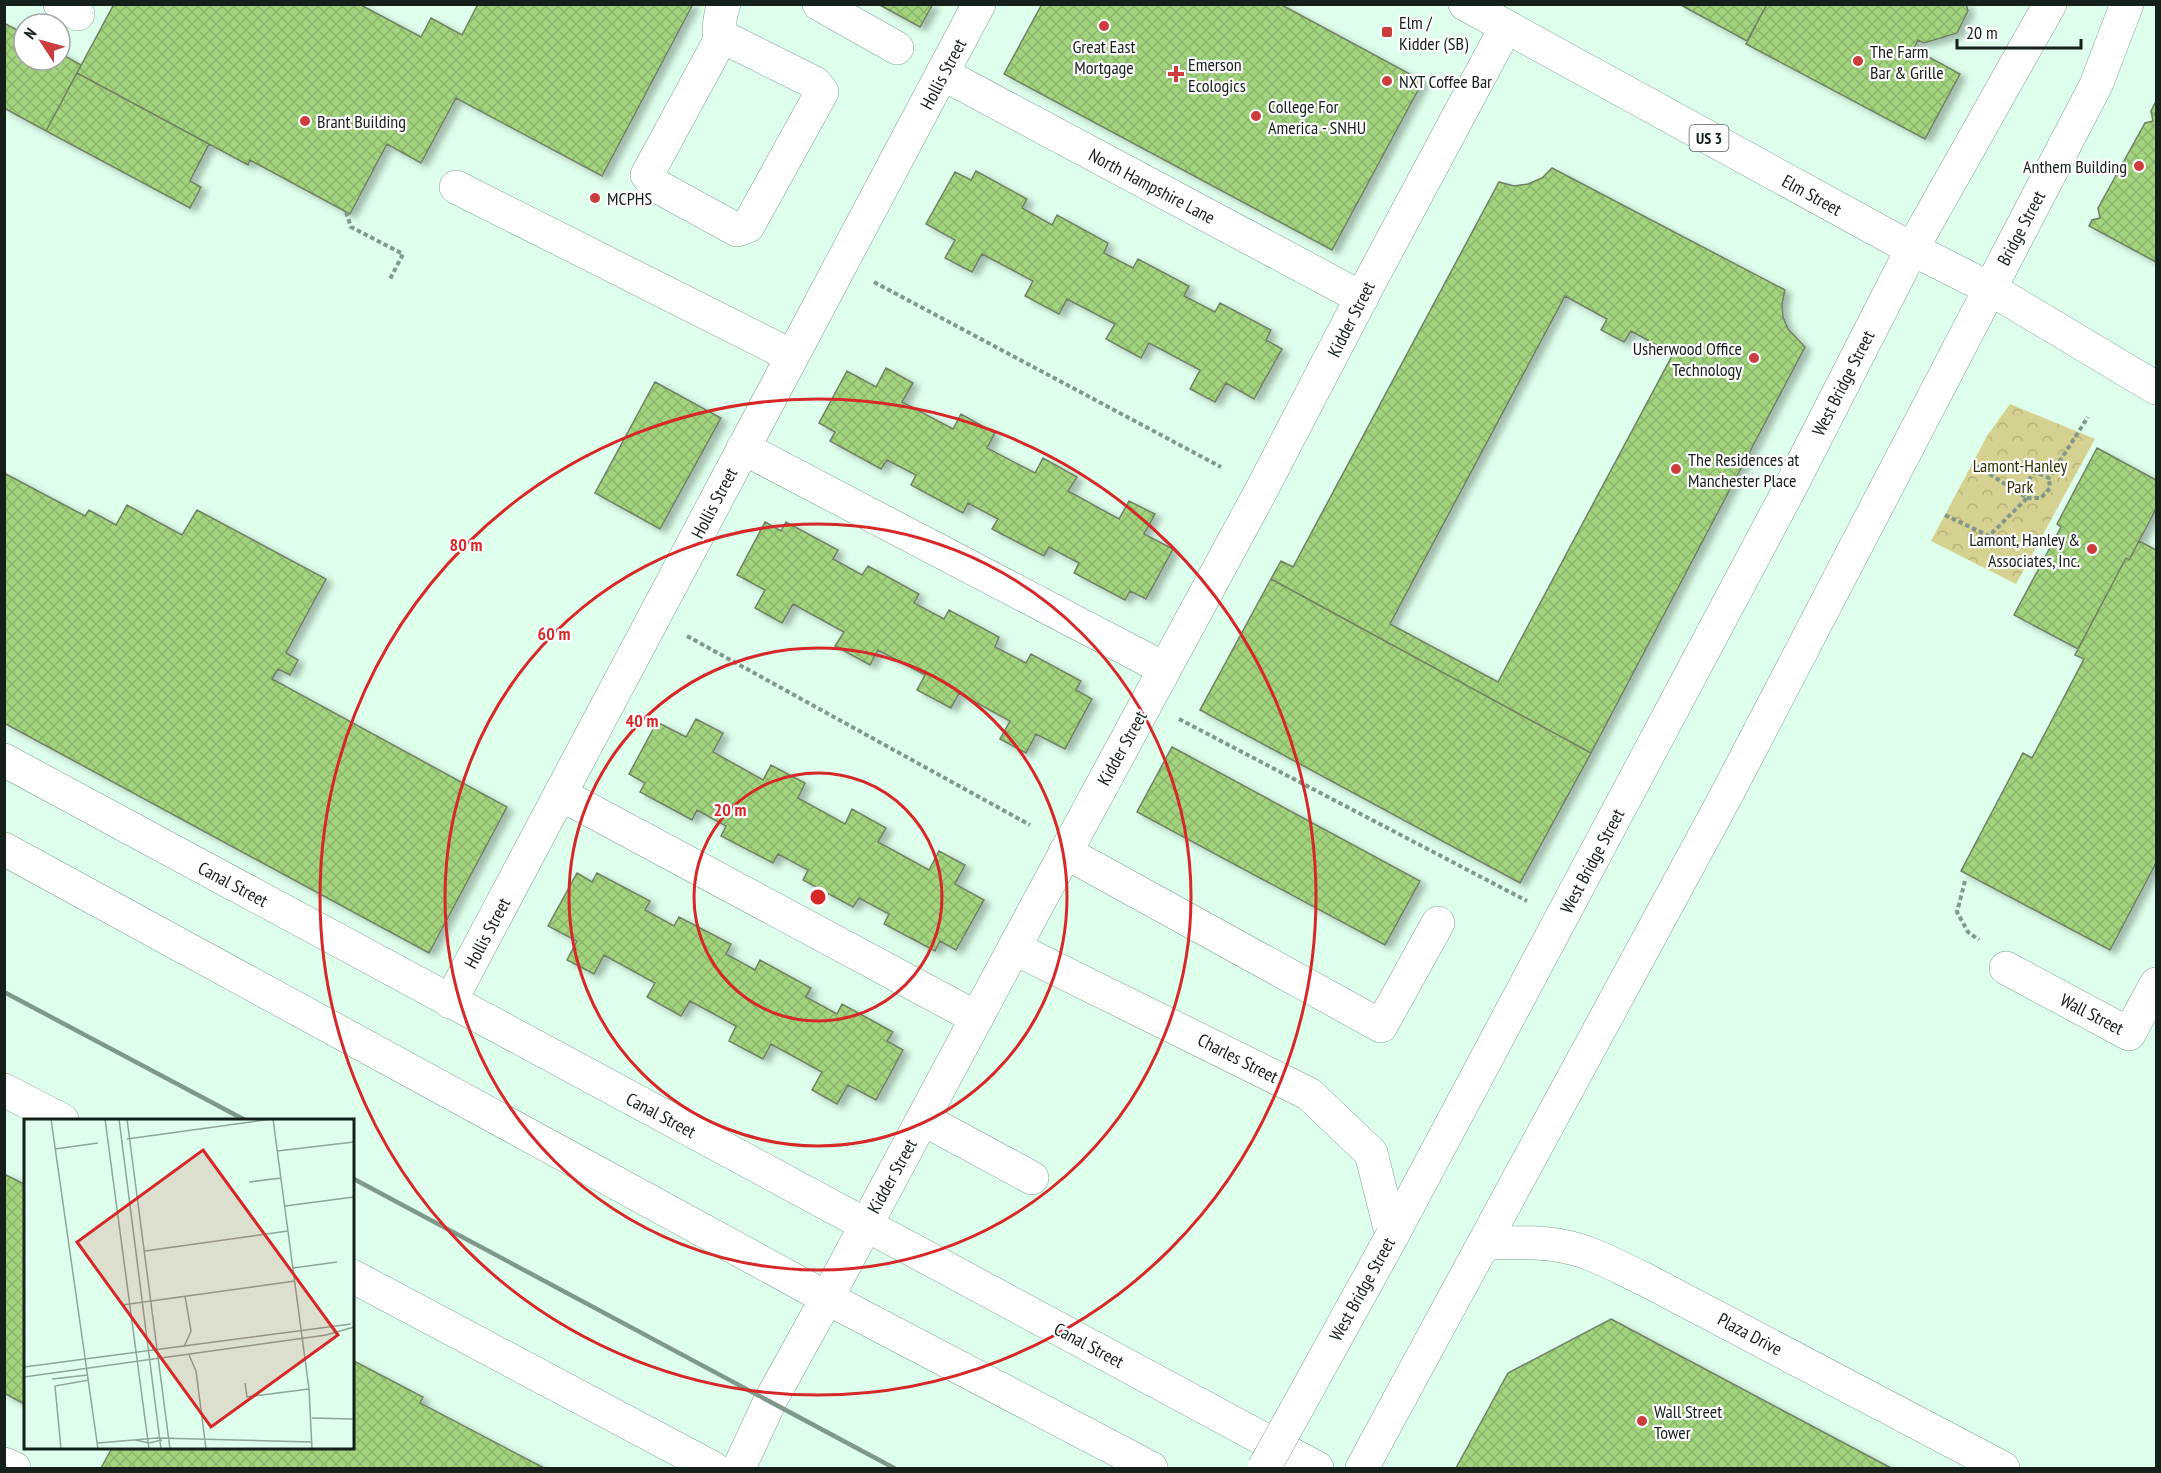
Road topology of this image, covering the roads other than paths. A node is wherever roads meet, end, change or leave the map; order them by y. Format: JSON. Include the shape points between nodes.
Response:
{"nodes":[{"id":1,"x":819,"y":4,"type":"edge"},
{"id":2,"x":979,"y":4,"type":"edge"},
{"id":3,"x":1465,"y":4,"type":"edge"},
{"id":4,"x":2050,"y":4,"type":"edge"},
{"id":5,"x":2127,"y":4,"type":"edge"},
{"id":6,"x":722,"y":20,"type":"edge"},
{"id":7,"x":1506,"y":27,"type":"junction"},
{"id":8,"x":897,"y":48,"type":"dead end"},
{"id":9,"x":943,"y":74,"type":"junction"},
{"id":10,"x":456,"y":187,"type":"dead end"},
{"id":11,"x":1912,"y":249,"type":"junction"},
{"id":12,"x":1989,"y":288,"type":"junction"},
{"id":13,"x":1362,"y":298,"type":"junction"},
{"id":14,"x":792,"y":356,"type":"junction"},
{"id":15,"x":2157,"y":388,"type":"edge"},
{"id":16,"x":743,"y":448,"type":"junction"},
{"id":17,"x":1165,"y":669,"type":"junction"},
{"id":18,"x":4,"y":760,"type":"edge"},
{"id":19,"x":560,"y":794,"type":"junction"},
{"id":20,"x":4,"y":849,"type":"edge"},
{"id":21,"x":1065,"y":852,"type":"junction"},
{"id":22,"x":1438,"y":923,"type":"dead end"},
{"id":23,"x":1014,"y":948,"type":"junction"},
{"id":24,"x":2006,"y":968,"type":"road end"},
{"id":25,"x":2157,"y":984,"type":"edge"},
{"id":26,"x":450,"y":1002,"type":"junction"},
{"id":27,"x":977,"y":1018,"type":"junction"},
{"id":28,"x":4,"y":1090,"type":"edge"},
{"id":29,"x":60,"y":1119,"type":"edge"},
{"id":30,"x":923,"y":1119,"type":"junction"},
{"id":31,"x":1032,"y":1178,"type":"dead end"},
{"id":32,"x":865,"y":1224,"type":"junction"},
{"id":33,"x":1392,"y":1236,"type":"junction"},
{"id":34,"x":1484,"y":1243,"type":"junction"},
{"id":35,"x":354,"y":1277,"type":"edge"},
{"id":36,"x":827,"y":1299,"type":"junction"},
{"id":37,"x":4,"y":1464,"type":"edge"},
{"id":38,"x":14,"y":1468,"type":"edge"},
{"id":39,"x":713,"y":1468,"type":"edge"},
{"id":40,"x":739,"y":1468,"type":"edge"},
{"id":41,"x":1151,"y":1468,"type":"edge"},
{"id":42,"x":1264,"y":1468,"type":"edge"},
{"id":43,"x":1317,"y":1468,"type":"edge"},
{"id":44,"x":1362,"y":1468,"type":"edge"},
{"id":45,"x":2002,"y":1468,"type":"edge"}],
"edges":[{"from":1,"to":8,"type":"street"},
{"from":2,"to":9,"type":"street","name":"Hollis Street"},
{"from":3,"to":7,"type":"street","name":"Elm Street","number":"US 3"},
{"from":4,"to":11,"type":"street"},
{"from":5,"to":12,"type":"street","name":"Bridge Street","via":[[2096,85]]},
{"from":6,"to":6,"type":"street","via":[[719,42],[648,175],[656,185],[737,230],[748,226],[822,92],[815,83]]},
{"from":7,"to":11,"type":"street","name":"Elm Street","number":"US 3"},
{"from":7,"to":13,"type":"street","name":"Kidder Street"},
{"from":9,"to":13,"type":"street","name":"North Hampshire Lane"},
{"from":9,"to":14,"type":"street","name":"Hollis Street"},
{"from":10,"to":14,"type":"street"},
{"from":11,"to":12,"type":"street","name":"Elm Street","number":"US 3"},
{"from":11,"to":33,"type":"street","name":"West Bridge Street","via":[[1790,488]]},
{"from":12,"to":15,"type":"street","name":"Elm Street","number":"US 3"},
{"from":12,"to":34,"type":"street","via":[[1727,794]]},
{"from":13,"to":17,"type":"street","name":"Kidder Street"},
{"from":14,"to":16,"type":"street","name":"Hollis Street"},
{"from":16,"to":17,"type":"street"},
{"from":16,"to":19,"type":"street","name":"Hollis Street"},
{"from":17,"to":21,"type":"street","name":"Kidder Street"},
{"from":18,"to":26,"type":"street","name":"Canal Street"},
{"from":19,"to":26,"type":"street","name":"Hollis Street"},
{"from":19,"to":27,"type":"street"},
{"from":20,"to":36,"type":"street"},
{"from":21,"to":22,"type":"street","via":[[1382,1026]]},
{"from":21,"to":23,"type":"street","name":"Kidder Street"},
{"from":23,"to":27,"type":"street","name":"Kidder Street"},
{"from":23,"to":33,"type":"street","name":"Charles Street","via":[[1309,1094],[1371,1153]]},
{"from":24,"to":25,"type":"street","name":"Wall Street","via":[[2129,1034]]},
{"from":26,"to":32,"type":"street","name":"Canal Street"},
{"from":27,"to":30,"type":"street","name":"Kidder Street"},
{"from":28,"to":29,"type":"street"},
{"from":30,"to":31,"type":"street"},
{"from":30,"to":32,"type":"street","name":"Kidder Street"},
{"from":32,"to":36,"type":"street","name":"Kidder Street"},
{"from":32,"to":43,"type":"street","name":"Canal Street"},
{"from":33,"to":42,"type":"street","name":"West Bridge Street","bridge":true},
{"from":34,"to":44,"type":"street"},
{"from":34,"to":45,"type":"street","name":"Plaza Drive","via":[[1564,1246],[1594,1256]]},
{"from":35,"to":39,"type":"street"},
{"from":36,"to":40,"type":"street","name":"Kidder Street","via":[[770,1401]]},
{"from":36,"to":41,"type":"street"},
{"from":37,"to":38,"type":"street"}]}
